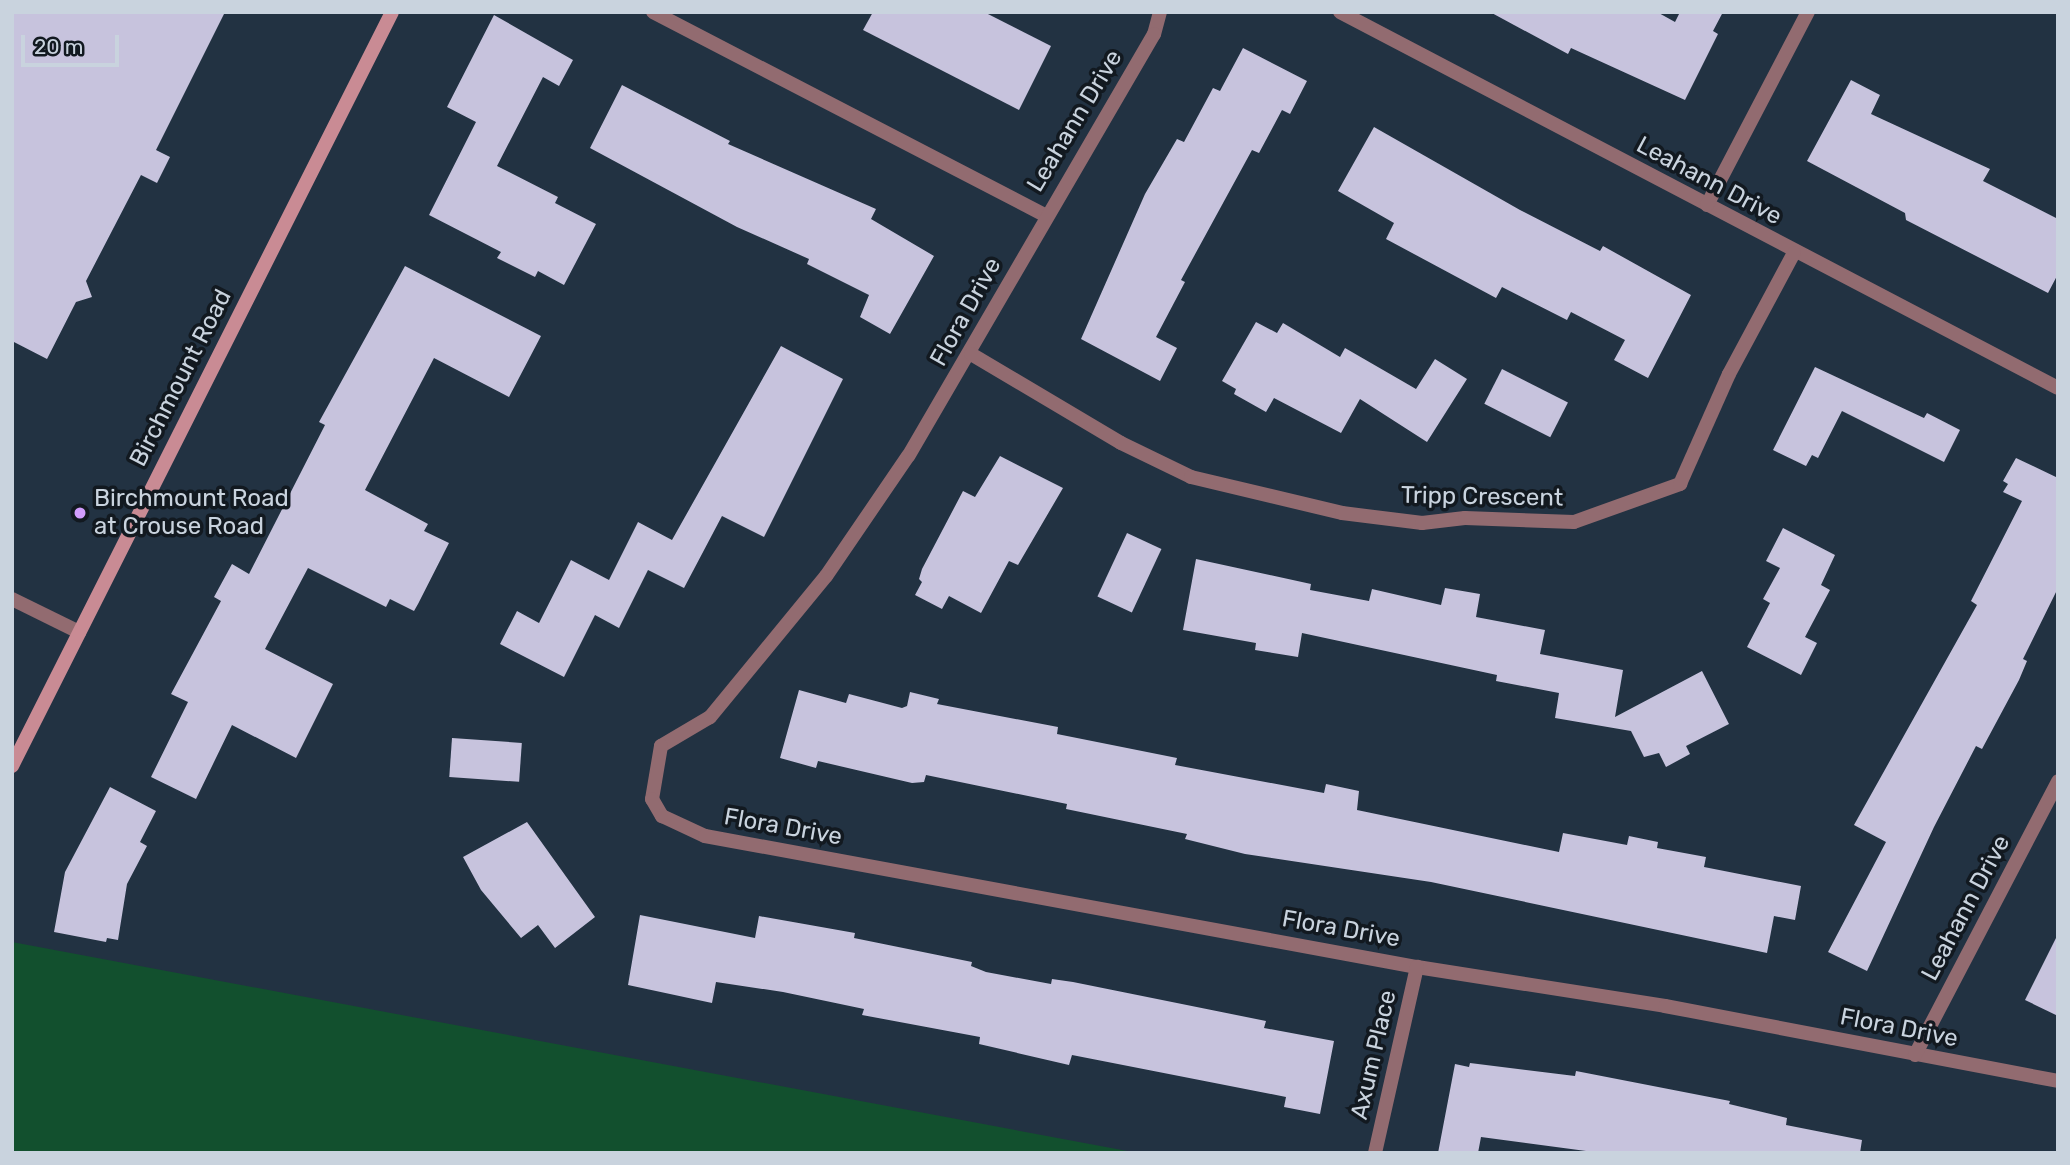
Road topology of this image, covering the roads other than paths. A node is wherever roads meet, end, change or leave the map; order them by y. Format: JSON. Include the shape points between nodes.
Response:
{"nodes":[{"id":1,"x":392,"y":12,"type":"edge"},
{"id":2,"x":653,"y":12,"type":"edge"},
{"id":3,"x":1160,"y":12,"type":"edge"},
{"id":4,"x":1340,"y":12,"type":"edge"},
{"id":5,"x":1808,"y":12,"type":"edge"},
{"id":6,"x":1707,"y":205,"type":"junction"},
{"id":7,"x":1045,"y":215,"type":"junction"},
{"id":8,"x":1794,"y":253,"type":"junction"},
{"id":9,"x":971,"y":354,"type":"junction"},
{"id":10,"x":2058,"y":388,"type":"edge"},
{"id":11,"x":12,"y":599,"type":"edge"},
{"id":12,"x":79,"y":632,"type":"junction"},
{"id":13,"x":12,"y":766,"type":"edge"},
{"id":14,"x":2058,"y":781,"type":"edge"},
{"id":15,"x":1417,"y":967,"type":"junction"},
{"id":16,"x":1915,"y":1055,"type":"junction"},
{"id":17,"x":2058,"y":1081,"type":"edge"},
{"id":18,"x":1375,"y":1153,"type":"edge"}],
"edges":[{"from":1,"to":12,"type":"main road","name":"Birchmount Road"},
{"from":2,"to":7,"type":"street"},
{"from":3,"to":7,"type":"street","name":"Leahann Drive","via":[[1154,34]]},
{"from":4,"to":6,"type":"street","name":"Leahann Drive"},
{"from":5,"to":6,"type":"street"},
{"from":6,"to":8,"type":"street","name":"Leahann Drive"},
{"from":7,"to":9,"type":"street","name":"Flora Drive"},
{"from":8,"to":9,"type":"street","name":"Tripp Crescent","via":[[1729,374],[1680,484],[1574,522],[1465,519],[1422,523],[1342,513],[1191,477],[1121,443]]},
{"from":8,"to":10,"type":"street","name":"Leahann Drive"},
{"from":9,"to":15,"type":"street","name":"Flora Drive","via":[[826,576],[710,718],[661,746],[652,799],[662,816],[705,836]]},
{"from":11,"to":12,"type":"street"},
{"from":12,"to":13,"type":"main road","name":"Birchmount Road"},
{"from":14,"to":16,"type":"street","name":"Leahann Drive"},
{"from":15,"to":16,"type":"street","name":"Flora Drive","via":[[1665,1006]]},
{"from":15,"to":18,"type":"street","name":"Axum Place"},
{"from":16,"to":17,"type":"street","name":"Flora Drive"}]}
